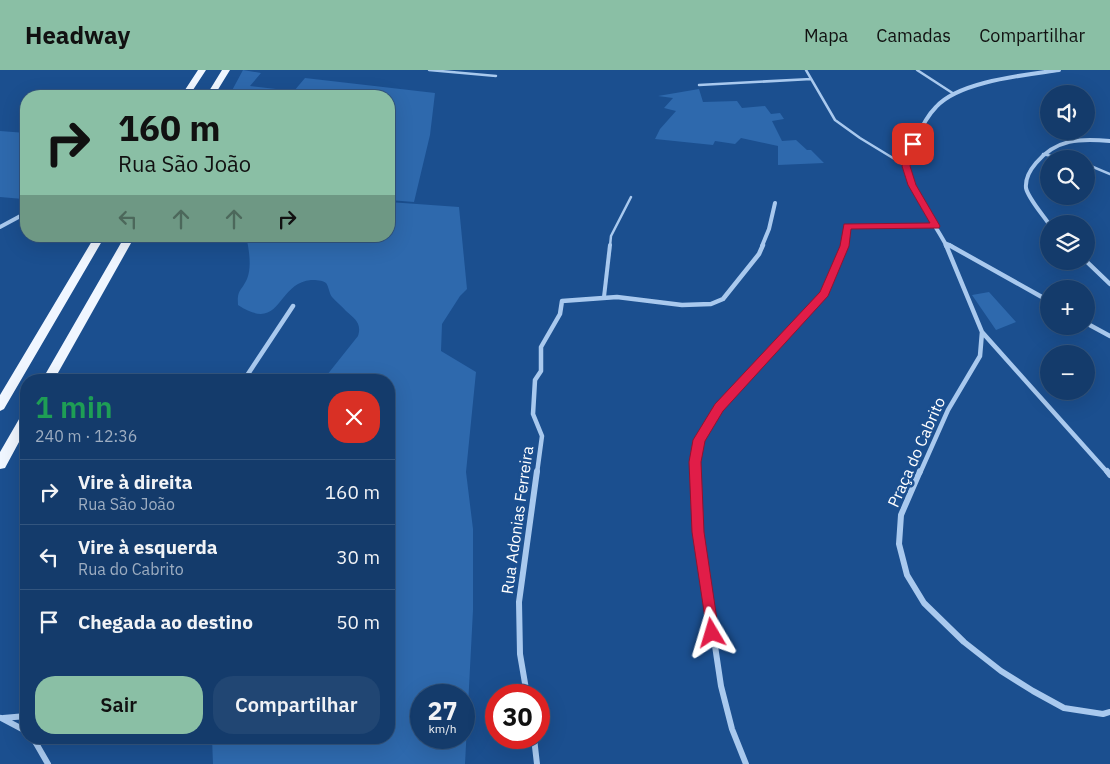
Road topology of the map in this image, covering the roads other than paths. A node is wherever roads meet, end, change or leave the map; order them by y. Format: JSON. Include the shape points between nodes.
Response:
{"nodes":[{"id":1,"x":202,"y":70,"type":"edge"},
{"id":2,"x":226,"y":70,"type":"edge"},
{"id":3,"x":429,"y":70,"type":"edge"},
{"id":4,"x":806,"y":70,"type":"edge"},
{"id":5,"x":917,"y":70,"type":"edge"},
{"id":6,"x":1059,"y":70,"type":"edge"},
{"id":7,"x":496,"y":76,"type":"dead end"},
{"id":8,"x":811,"y":79,"type":"junction"},
{"id":9,"x":699,"y":85,"type":"dead end"},
{"id":10,"x":190,"y":90,"type":"edge"},
{"id":11,"x":214,"y":90,"type":"edge"},
{"id":12,"x":954,"y":94,"type":"junction"},
{"id":13,"x":1110,"y":141,"type":"edge"},
{"id":14,"x":1047,"y":150,"type":"edge"},
{"id":15,"x":1040,"y":157,"type":"edge"},
{"id":16,"x":906,"y":166,"type":"junction"},
{"id":17,"x":1095,"y":168,"type":"edge"},
{"id":18,"x":1110,"y":174,"type":"edge"},
{"id":19,"x":631,"y":197,"type":"dead end"},
{"id":20,"x":775,"y":203,"type":"dead end"},
{"id":21,"x":1043,"y":215,"type":"edge"},
{"id":22,"x":20,"y":216,"type":"edge"},
{"id":23,"x":936,"y":226,"type":"junction"},
{"id":24,"x":0,"y":228,"type":"edge"},
{"id":25,"x":96,"y":242,"type":"edge"},
{"id":26,"x":127,"y":242,"type":"edge"},
{"id":27,"x":945,"y":243,"type":"junction"},
{"id":28,"x":1095,"y":270,"type":"edge"},
{"id":29,"x":1110,"y":284,"type":"edge"},
{"id":30,"x":1040,"y":296,"type":"edge"},
{"id":31,"x":604,"y":297,"type":"junction"},
{"id":32,"x":293,"y":306,"type":"dead end"},
{"id":33,"x":1095,"y":328,"type":"edge"},
{"id":34,"x":982,"y":332,"type":"junction"},
{"id":35,"x":1110,"y":336,"type":"edge"},
{"id":36,"x":51,"y":374,"type":"edge"},
{"id":37,"x":248,"y":374,"type":"edge"},
{"id":38,"x":0,"y":406,"type":"edge"},
{"id":39,"x":20,"y":429,"type":"edge"},
{"id":40,"x":0,"y":464,"type":"edge"},
{"id":41,"x":1110,"y":475,"type":"edge"},
{"id":42,"x":525,"y":684,"type":"edge"},
{"id":43,"x":1110,"y":712,"type":"edge"},
{"id":44,"x":20,"y":716,"type":"edge"},
{"id":45,"x":0,"y":718,"type":"edge"},
{"id":46,"x":20,"y":728,"type":"edge"},
{"id":47,"x":36,"y":744,"type":"edge"},
{"id":48,"x":535,"y":749,"type":"edge"},
{"id":49,"x":48,"y":764,"type":"edge"},
{"id":50,"x":537,"y":764,"type":"edge"},
{"id":51,"x":746,"y":764,"type":"edge"}],
"edges":[{"from":1,"to":10,"type":"main road"},
{"from":2,"to":11,"type":"main road"},
{"from":3,"to":7,"type":"lane"},
{"from":4,"to":8,"type":"lane"},
{"from":5,"to":12,"type":"lane"},
{"from":6,"to":12,"type":"street","via":[[1002,78]]},
{"from":8,"to":9,"type":"lane"},
{"from":8,"to":16,"type":"lane","via":[[835,120]]},
{"from":12,"to":16,"type":"street","via":[[944,99],[929,115],[913,144]]},
{"from":13,"to":14,"type":"street","via":[[1086,139],[1063,142]]},
{"from":15,"to":21,"type":"street","via":[[1029,171],[1026,185]]},
{"from":16,"to":23,"type":"street","name":"Praça do Cabrito","via":[[912,185]]},
{"from":17,"to":18,"type":"lane"},
{"from":19,"to":31,"type":"lane","via":[[611,236]]},
{"from":20,"to":31,"type":"street","name":"Rua Adonias Ferreira","via":[[759,254],[718,302],[698,306]]},
{"from":22,"to":24,"type":"street"},
{"from":23,"to":27,"type":"street","name":"Praça do Cabrito"},
{"from":23,"to":51,"type":"street","via":[[847,226],[844,246],[824,294],[719,408],[699,440],[695,462],[698,532],[712,633],[732,729]]},
{"from":25,"to":38,"type":"main road"},
{"from":26,"to":36,"type":"main road"},
{"from":27,"to":30,"type":"street"},
{"from":27,"to":34,"type":"street","name":"Praça do Cabrito"},
{"from":28,"to":29,"type":"street"},
{"from":31,"to":42,"type":"street","name":"Rua Adonias Ferreira","via":[[562,301],[560,314],[541,347],[541,371],[535,380],[533,414],[542,436],[519,602],[520,654]]},
{"from":32,"to":37,"type":"street"},
{"from":33,"to":35,"type":"street"},
{"from":34,"to":41,"type":"street","name":"Praça do Cabrito"},
{"from":34,"to":43,"type":"street","name":"Praça do Cabrito","via":[[980,356],[948,410],[901,515],[899,544],[907,575],[924,603],[964,642],[1001,671],[1064,708],[1103,714]]},
{"from":39,"to":40,"type":"main road"},
{"from":44,"to":45,"type":"street"},
{"from":45,"to":46,"type":"street"},
{"from":47,"to":49,"type":"street"},
{"from":48,"to":50,"type":"street"}]}
